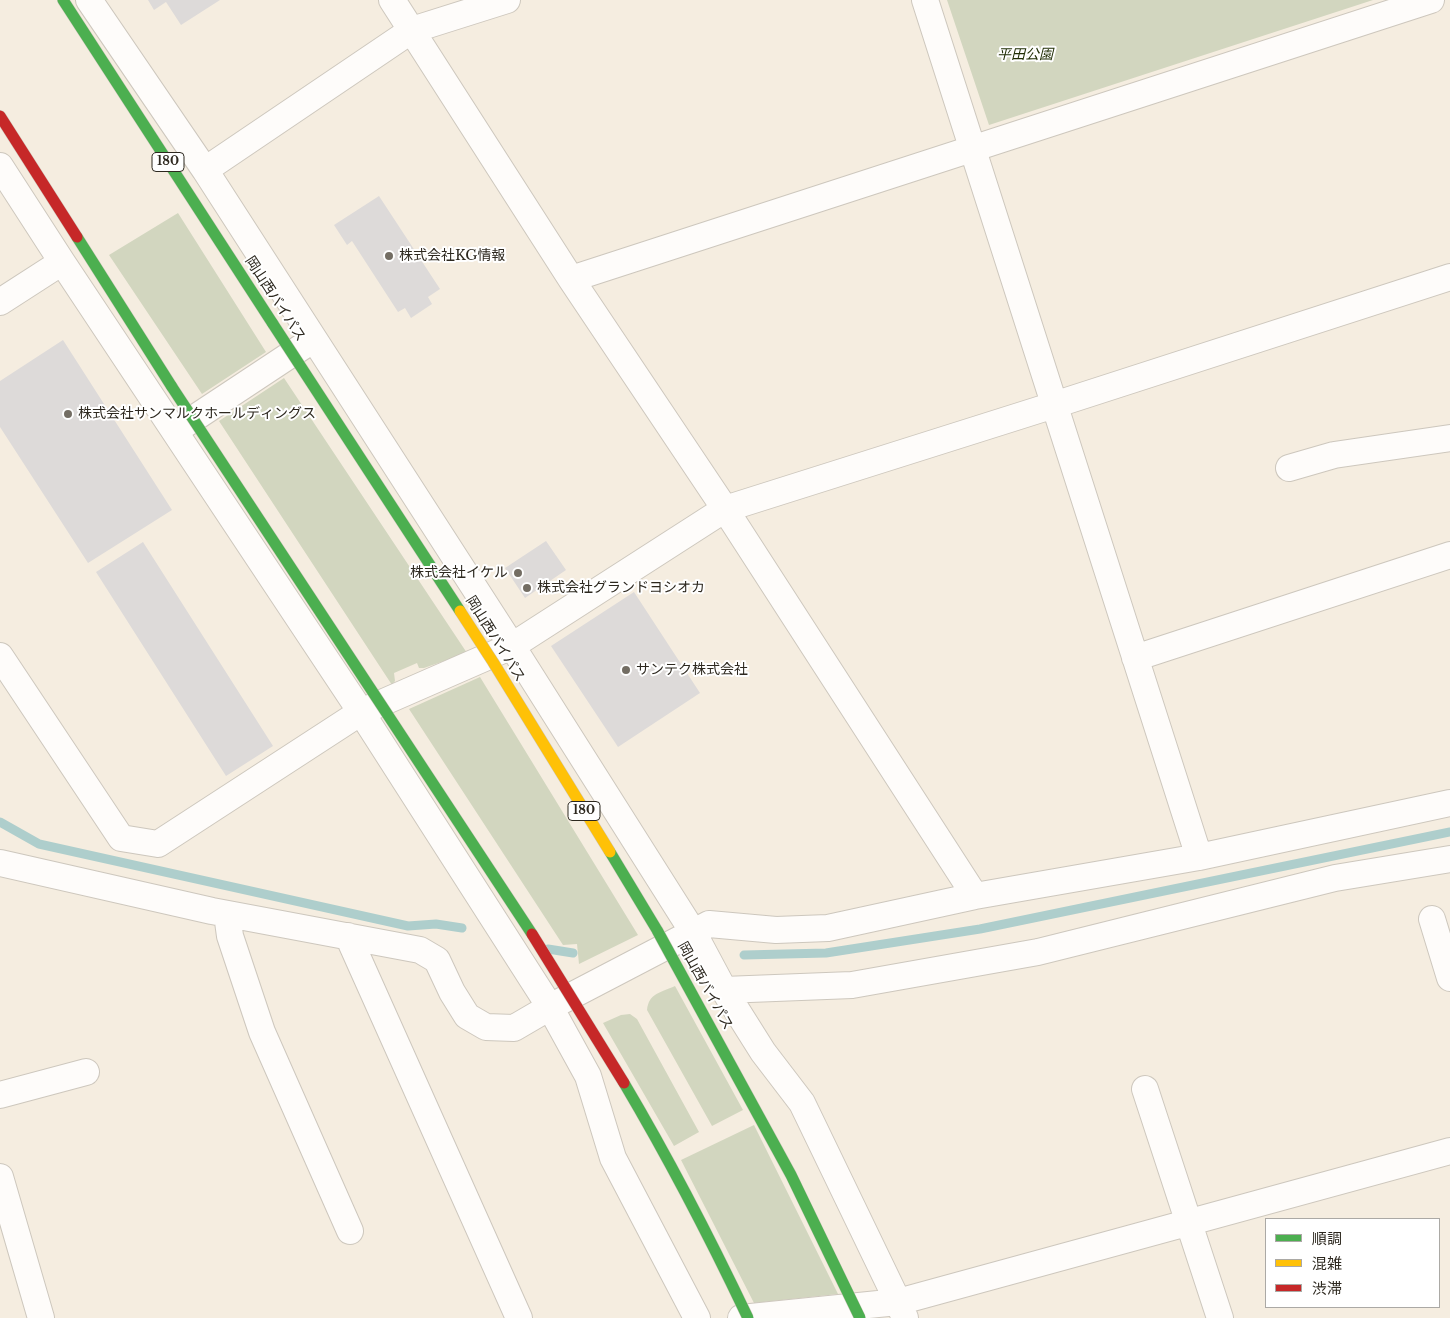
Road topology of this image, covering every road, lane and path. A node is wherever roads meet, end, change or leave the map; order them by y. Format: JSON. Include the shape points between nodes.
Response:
{"nodes":[{"id":1,"x":63,"y":0,"type":"edge"},
{"id":2,"x":89,"y":0,"type":"edge"},
{"id":3,"x":392,"y":0,"type":"edge"},
{"id":4,"x":506,"y":0,"type":"edge"},
{"id":5,"x":925,"y":0,"type":"edge"},
{"id":6,"x":1431,"y":0,"type":"edge"},
{"id":7,"x":412,"y":30,"type":"junction"},
{"id":8,"x":0,"y":116,"type":"edge"},
{"id":9,"x":973,"y":150,"type":"junction"},
{"id":10,"x":0,"y":166,"type":"edge"},
{"id":11,"x":205,"y":170,"type":"junction"},
{"id":12,"x":62,"y":262,"type":"junction"},
{"id":13,"x":1450,"y":277,"type":"edge"},
{"id":14,"x":571,"y":279,"type":"junction"},
{"id":15,"x":0,"y":302,"type":"edge"},
{"id":16,"x":314,"y":339,"type":"junction"},
{"id":17,"x":1054,"y":405,"type":"junction"},
{"id":18,"x":174,"y":432,"type":"junction"},
{"id":19,"x":1450,"y":438,"type":"edge"},
{"id":20,"x":1289,"y":468,"type":"dead end"},
{"id":21,"x":725,"y":509,"type":"junction"},
{"id":22,"x":1450,"y":555,"type":"edge"},
{"id":23,"x":512,"y":646,"type":"junction"},
{"id":24,"x":0,"y":656,"type":"edge"},
{"id":25,"x":1136,"y":658,"type":"junction"},
{"id":26,"x":361,"y":712,"type":"junction"},
{"id":27,"x":1450,"y":803,"type":"edge"},
{"id":28,"x":1199,"y":857,"type":"junction"},
{"id":29,"x":1450,"y":859,"type":"edge"},
{"id":30,"x":0,"y":863,"type":"edge"},
{"id":31,"x":975,"y":896,"type":"junction"},
{"id":32,"x":227,"y":914,"type":"junction"},
{"id":33,"x":1432,"y":919,"type":"dead end"},
{"id":34,"x":693,"y":932,"type":"junction"},
{"id":35,"x":348,"y":936,"type":"junction"},
{"id":36,"x":1450,"y":978,"type":"edge"},
{"id":37,"x":724,"y":990,"type":"junction"},
{"id":38,"x":550,"y":1007,"type":"junction"},
{"id":39,"x":86,"y":1072,"type":"dead end"},
{"id":40,"x":1145,"y":1089,"type":"dead end"},
{"id":41,"x":0,"y":1095,"type":"edge"},
{"id":42,"x":1450,"y":1150,"type":"edge"},
{"id":43,"x":0,"y":1177,"type":"edge"},
{"id":44,"x":1188,"y":1223,"type":"junction"},
{"id":45,"x":350,"y":1231,"type":"dead end"},
{"id":46,"x":901,"y":1310,"type":"edge"},
{"id":47,"x":41,"y":1318,"type":"edge"},
{"id":48,"x":519,"y":1318,"type":"edge"},
{"id":49,"x":696,"y":1318,"type":"edge"},
{"id":50,"x":741,"y":1318,"type":"edge"},
{"id":51,"x":748,"y":1318,"type":"edge"},
{"id":52,"x":860,"y":1318,"type":"edge"},
{"id":53,"x":1220,"y":1318,"type":"edge"}],
"edges":[{"from":1,"to":52,"type":"highway","name":"岡山西バイパス","number":"180","bridge":true,"via":[[492,662],[657,930],[791,1175]]},
{"from":2,"to":11,"type":"street"},
{"from":3,"to":7,"type":"street"},
{"from":4,"to":7,"type":"street"},
{"from":5,"to":9,"type":"street"},
{"from":6,"to":9,"type":"street"},
{"from":7,"to":11,"type":"street"},
{"from":7,"to":14,"type":"street"},
{"from":8,"to":51,"type":"highway","bridge":true,"via":[[172,387],[538,942],[652,1130]]},
{"from":9,"to":14,"type":"street"},
{"from":9,"to":17,"type":"street"},
{"from":10,"to":12,"type":"street"},
{"from":11,"to":16,"type":"street"},
{"from":12,"to":15,"type":"street"},
{"from":12,"to":18,"type":"street"},
{"from":13,"to":17,"type":"street"},
{"from":14,"to":21,"type":"street"},
{"from":16,"to":18,"type":"street"},
{"from":16,"to":23,"type":"street"},
{"from":17,"to":21,"type":"street"},
{"from":17,"to":25,"type":"street"},
{"from":18,"to":26,"type":"street"},
{"from":19,"to":20,"type":"street","via":[[1334,455]]},
{"from":21,"to":23,"type":"street"},
{"from":21,"to":31,"type":"street"},
{"from":22,"to":25,"type":"street"},
{"from":23,"to":26,"type":"street"},
{"from":23,"to":34,"type":"street"},
{"from":24,"to":26,"type":"street","via":[[121,838],[158,844]]},
{"from":25,"to":28,"type":"street"},
{"from":26,"to":38,"type":"street"},
{"from":27,"to":28,"type":"street"},
{"from":28,"to":31,"type":"street"},
{"from":29,"to":37,"type":"street","via":[[1334,878],[1038,952],[852,985]]},
{"from":30,"to":32,"type":"street"},
{"from":31,"to":34,"type":"street","via":[[828,928],[776,930],[709,924]]},
{"from":32,"to":35,"type":"street"},
{"from":32,"to":45,"type":"street","via":[[230,936],[262,1032]]},
{"from":33,"to":36,"type":"street"},
{"from":34,"to":37,"type":"street"},
{"from":34,"to":38,"type":"street"},
{"from":35,"to":38,"type":"street","via":[[420,950],[437,960],[467,1016],[486,1027],[514,1028]]},
{"from":35,"to":48,"type":"street"},
{"from":37,"to":46,"type":"street","via":[[763,1052],[802,1103]]},
{"from":38,"to":49,"type":"street","via":[[588,1076],[613,1158]]},
{"from":39,"to":41,"type":"street"},
{"from":40,"to":44,"type":"street"},
{"from":42,"to":44,"type":"street"},
{"from":43,"to":47,"type":"street"},
{"from":44,"to":46,"type":"street"},
{"from":44,"to":53,"type":"street"},
{"from":46,"to":50,"type":"street"}]}
